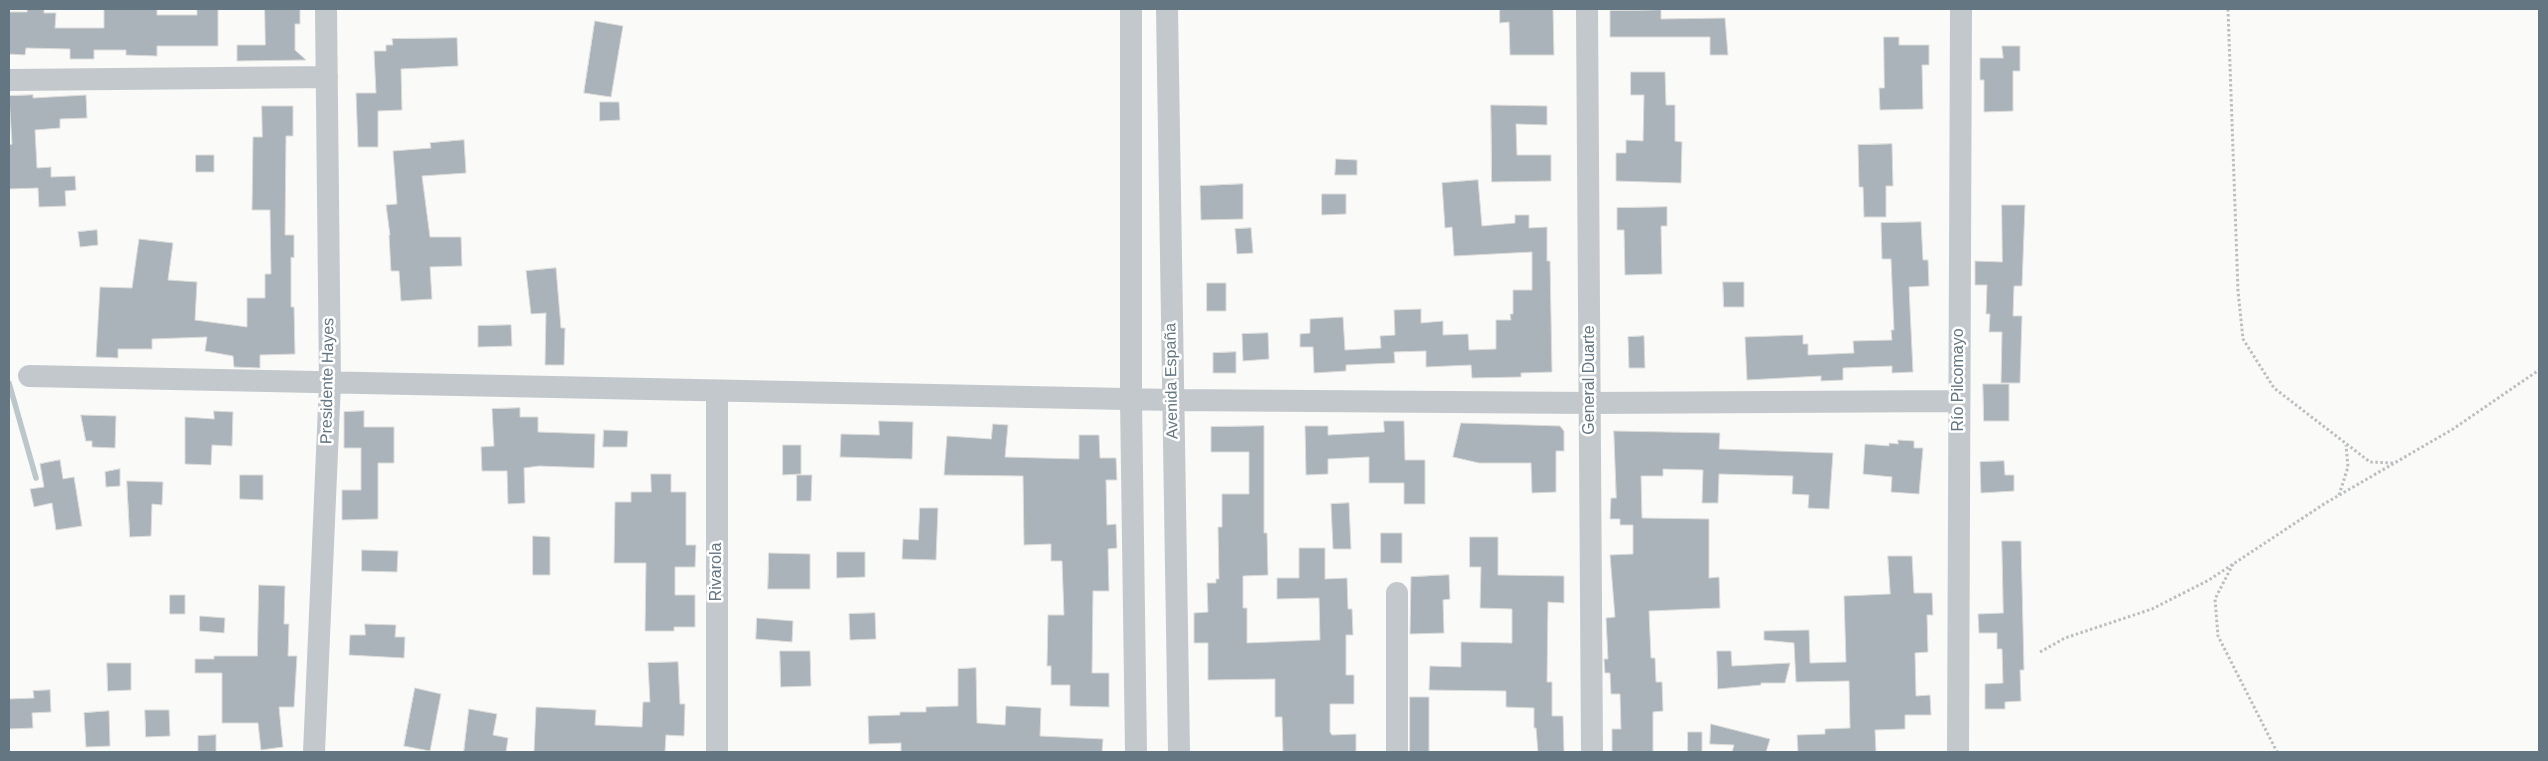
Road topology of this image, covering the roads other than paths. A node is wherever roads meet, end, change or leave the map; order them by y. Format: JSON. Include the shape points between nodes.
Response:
{"nodes":[{"id":1,"x":326,"y":9,"type":"edge"},
{"id":2,"x":1131,"y":9,"type":"edge"},
{"id":3,"x":1167,"y":9,"type":"edge"},
{"id":4,"x":1587,"y":9,"type":"edge"},
{"id":5,"x":1961,"y":9,"type":"edge"},
{"id":6,"x":327,"y":77,"type":"junction"},
{"id":7,"x":9,"y":80,"type":"edge"},
{"id":8,"x":29,"y":376,"type":"dead end"},
{"id":9,"x":330,"y":383,"type":"junction"},
{"id":10,"x":717,"y":391,"type":"junction"},
{"id":11,"x":1131,"y":399,"type":"junction"},
{"id":12,"x":1172,"y":400,"type":"junction"},
{"id":13,"x":1959,"y":402,"type":"junction"},
{"id":14,"x":1590,"y":403,"type":"junction"},
{"id":15,"x":1397,"y":593,"type":"dead end"},
{"id":16,"x":314,"y":752,"type":"edge"},
{"id":17,"x":717,"y":752,"type":"edge"},
{"id":18,"x":1136,"y":752,"type":"edge"},
{"id":19,"x":1179,"y":752,"type":"edge"},
{"id":20,"x":1397,"y":752,"type":"edge"},
{"id":21,"x":1592,"y":752,"type":"edge"},
{"id":22,"x":1958,"y":752,"type":"edge"}],
"edges":[{"from":1,"to":6,"type":"street","name":"Presidente Hayes"},
{"from":2,"to":11,"type":"street"},
{"from":3,"to":12,"type":"street","name":"Avenida España"},
{"from":4,"to":14,"type":"street","name":"General Duarte"},
{"from":5,"to":13,"type":"street","name":"Río Pilcomayo"},
{"from":6,"to":7,"type":"street"},
{"from":6,"to":9,"type":"street","name":"Presidente Hayes"},
{"from":8,"to":9,"type":"street"},
{"from":9,"to":10,"type":"street"},
{"from":9,"to":16,"type":"street","name":"Presidente Hayes"},
{"from":10,"to":11,"type":"street"},
{"from":10,"to":17,"type":"street","name":"Rivarola"},
{"from":11,"to":12,"type":"street"},
{"from":11,"to":18,"type":"street"},
{"from":12,"to":14,"type":"street"},
{"from":12,"to":19,"type":"street","name":"Avenida España"},
{"from":13,"to":14,"type":"street"},
{"from":13,"to":22,"type":"street","name":"Río Pilcomayo"},
{"from":14,"to":21,"type":"street","name":"General Duarte"},
{"from":15,"to":20,"type":"street"}]}
